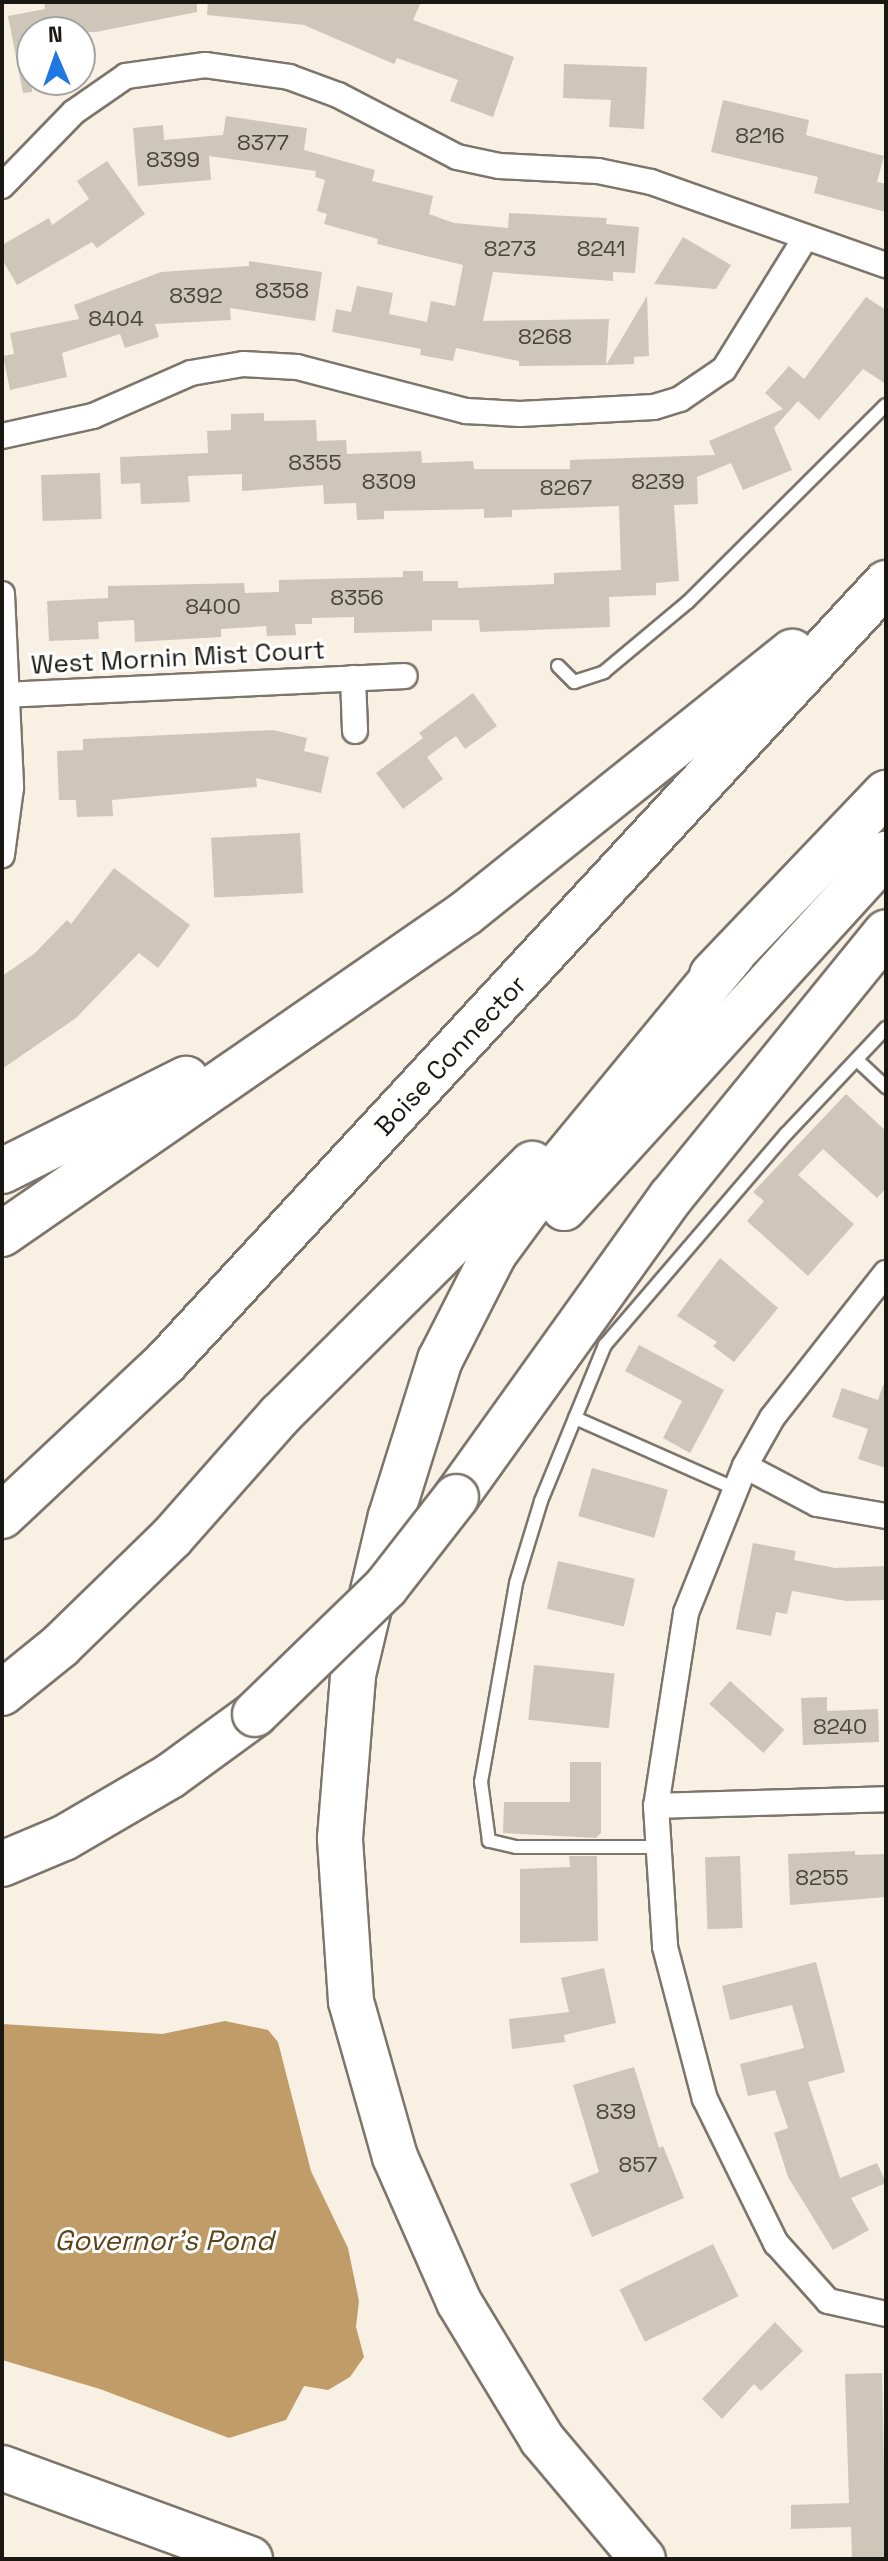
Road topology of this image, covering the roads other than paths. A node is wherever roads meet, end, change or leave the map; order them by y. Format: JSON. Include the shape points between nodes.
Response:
{"nodes":[{"id":1,"x":2,"y":186,"type":"edge"},
{"id":2,"x":806,"y":237,"type":"junction"},
{"id":3,"x":886,"y":265,"type":"edge"},
{"id":4,"x":886,"y":405,"type":"edge"},
{"id":5,"x":2,"y":436,"type":"edge"},
{"id":6,"x":886,"y":574,"type":"edge"},
{"id":7,"x":886,"y":583,"type":"edge"},
{"id":8,"x":2,"y":594,"type":"edge"},
{"id":9,"x":558,"y":666,"type":"dead end"},
{"id":10,"x":405,"y":676,"type":"dead end"},
{"id":11,"x":353,"y":678,"type":"junction"},
{"id":12,"x":4,"y":694,"type":"edge"},
{"id":13,"x":355,"y":731,"type":"dead end"},
{"id":14,"x":886,"y":793,"type":"edge"},
{"id":15,"x":886,"y":854,"type":"edge"},
{"id":16,"x":2,"y":855,"type":"edge"},
{"id":17,"x":886,"y":932,"type":"edge"},
{"id":18,"x":732,"y":955,"type":"junction"},
{"id":19,"x":331,"y":1006,"type":"junction"},
{"id":20,"x":886,"y":1028,"type":"edge"},
{"id":21,"x":857,"y":1060,"type":"junction"},
{"id":22,"x":886,"y":1087,"type":"edge"},
{"id":23,"x":2,"y":1171,"type":"edge"},
{"id":24,"x":2,"y":1234,"type":"edge"},
{"id":25,"x":886,"y":1273,"type":"edge"},
{"id":26,"x":575,"y":1418,"type":"junction"},
{"id":27,"x":740,"y":1477,"type":"junction"},
{"id":28,"x":2,"y":1516,"type":"edge"},
{"id":29,"x":391,"y":1516,"type":"junction"},
{"id":30,"x":886,"y":1516,"type":"edge"},
{"id":31,"x":2,"y":1693,"type":"edge"},
{"id":32,"x":886,"y":1799,"type":"edge"},
{"id":33,"x":656,"y":1806,"type":"junction"},
{"id":34,"x":659,"y":1847,"type":"junction"},
{"id":35,"x":2,"y":1864,"type":"edge"},
{"id":36,"x":886,"y":2314,"type":"edge"},
{"id":37,"x":2,"y":2468,"type":"edge"},
{"id":38,"x":250,"y":2559,"type":"edge"},
{"id":39,"x":643,"y":2559,"type":"edge"}],
"edges":[{"from":1,"to":2,"type":"street","via":[[74,112],[126,76],[205,65],[289,77],[338,95],[457,157],[499,166],[598,171],[651,182]]},
{"from":2,"to":3,"type":"street"},
{"from":2,"to":5,"type":"street","via":[[724,369],[691,393],[654,407],[520,414],[466,411],[297,367],[243,364],[178,378],[93,416]]},
{"from":4,"to":9,"type":"lane","via":[[688,602],[604,672],[574,682]]},
{"from":6,"to":19,"type":"highway","via":[[641,777],[466,913]]},
{"from":7,"to":28,"type":"highway","name":"Boise Connector","via":[[166,1362]]},
{"from":8,"to":12,"type":"street"},
{"from":10,"to":11,"type":"street","name":"West Mornin Mist Court"},
{"from":11,"to":12,"type":"street","name":"West Mornin Mist Court"},
{"from":11,"to":13,"type":"street","name":"West Mornin Mist Court"},
{"from":12,"to":16,"type":"street","via":[[11,815]]},
{"from":14,"to":18,"type":"highway"},
{"from":15,"to":29,"type":"highway","via":[[592,1171],[509,1278],[459,1368]]},
{"from":17,"to":35,"type":"highway","bridge":true,"via":[[671,1197],[386,1587],[255,1714],[170,1776],[64,1838]]},
{"from":18,"to":29,"type":"highway","via":[[560,1164],[494,1254],[440,1360]]},
{"from":18,"to":31,"type":"highway","via":[[511,1187],[280,1415],[172,1537],[60,1646]]},
{"from":19,"to":23,"type":"highway"},
{"from":19,"to":24,"type":"highway"},
{"from":20,"to":21,"type":"lane"},
{"from":21,"to":22,"type":"lane"},
{"from":21,"to":26,"type":"lane","via":[[786,1134],[605,1345]]},
{"from":25,"to":27,"type":"street","via":[[772,1418]]},
{"from":26,"to":27,"type":"lane"},
{"from":26,"to":34,"type":"lane","via":[[541,1501],[516,1583],[481,1782],[489,1841],[516,1847]]},
{"from":27,"to":30,"type":"street","via":[[817,1504]]},
{"from":27,"to":33,"type":"street","via":[[686,1613]]},
{"from":29,"to":39,"type":"highway","via":[[353,1675],[340,1838],[351,2001],[395,2157],[459,2302],[542,2439]]},
{"from":32,"to":33,"type":"street"},
{"from":33,"to":34,"type":"street"},
{"from":34,"to":36,"type":"street","via":[[665,1947],[705,2099],[776,2243],[828,2301]]},
{"from":37,"to":38,"type":"highway"}]}
